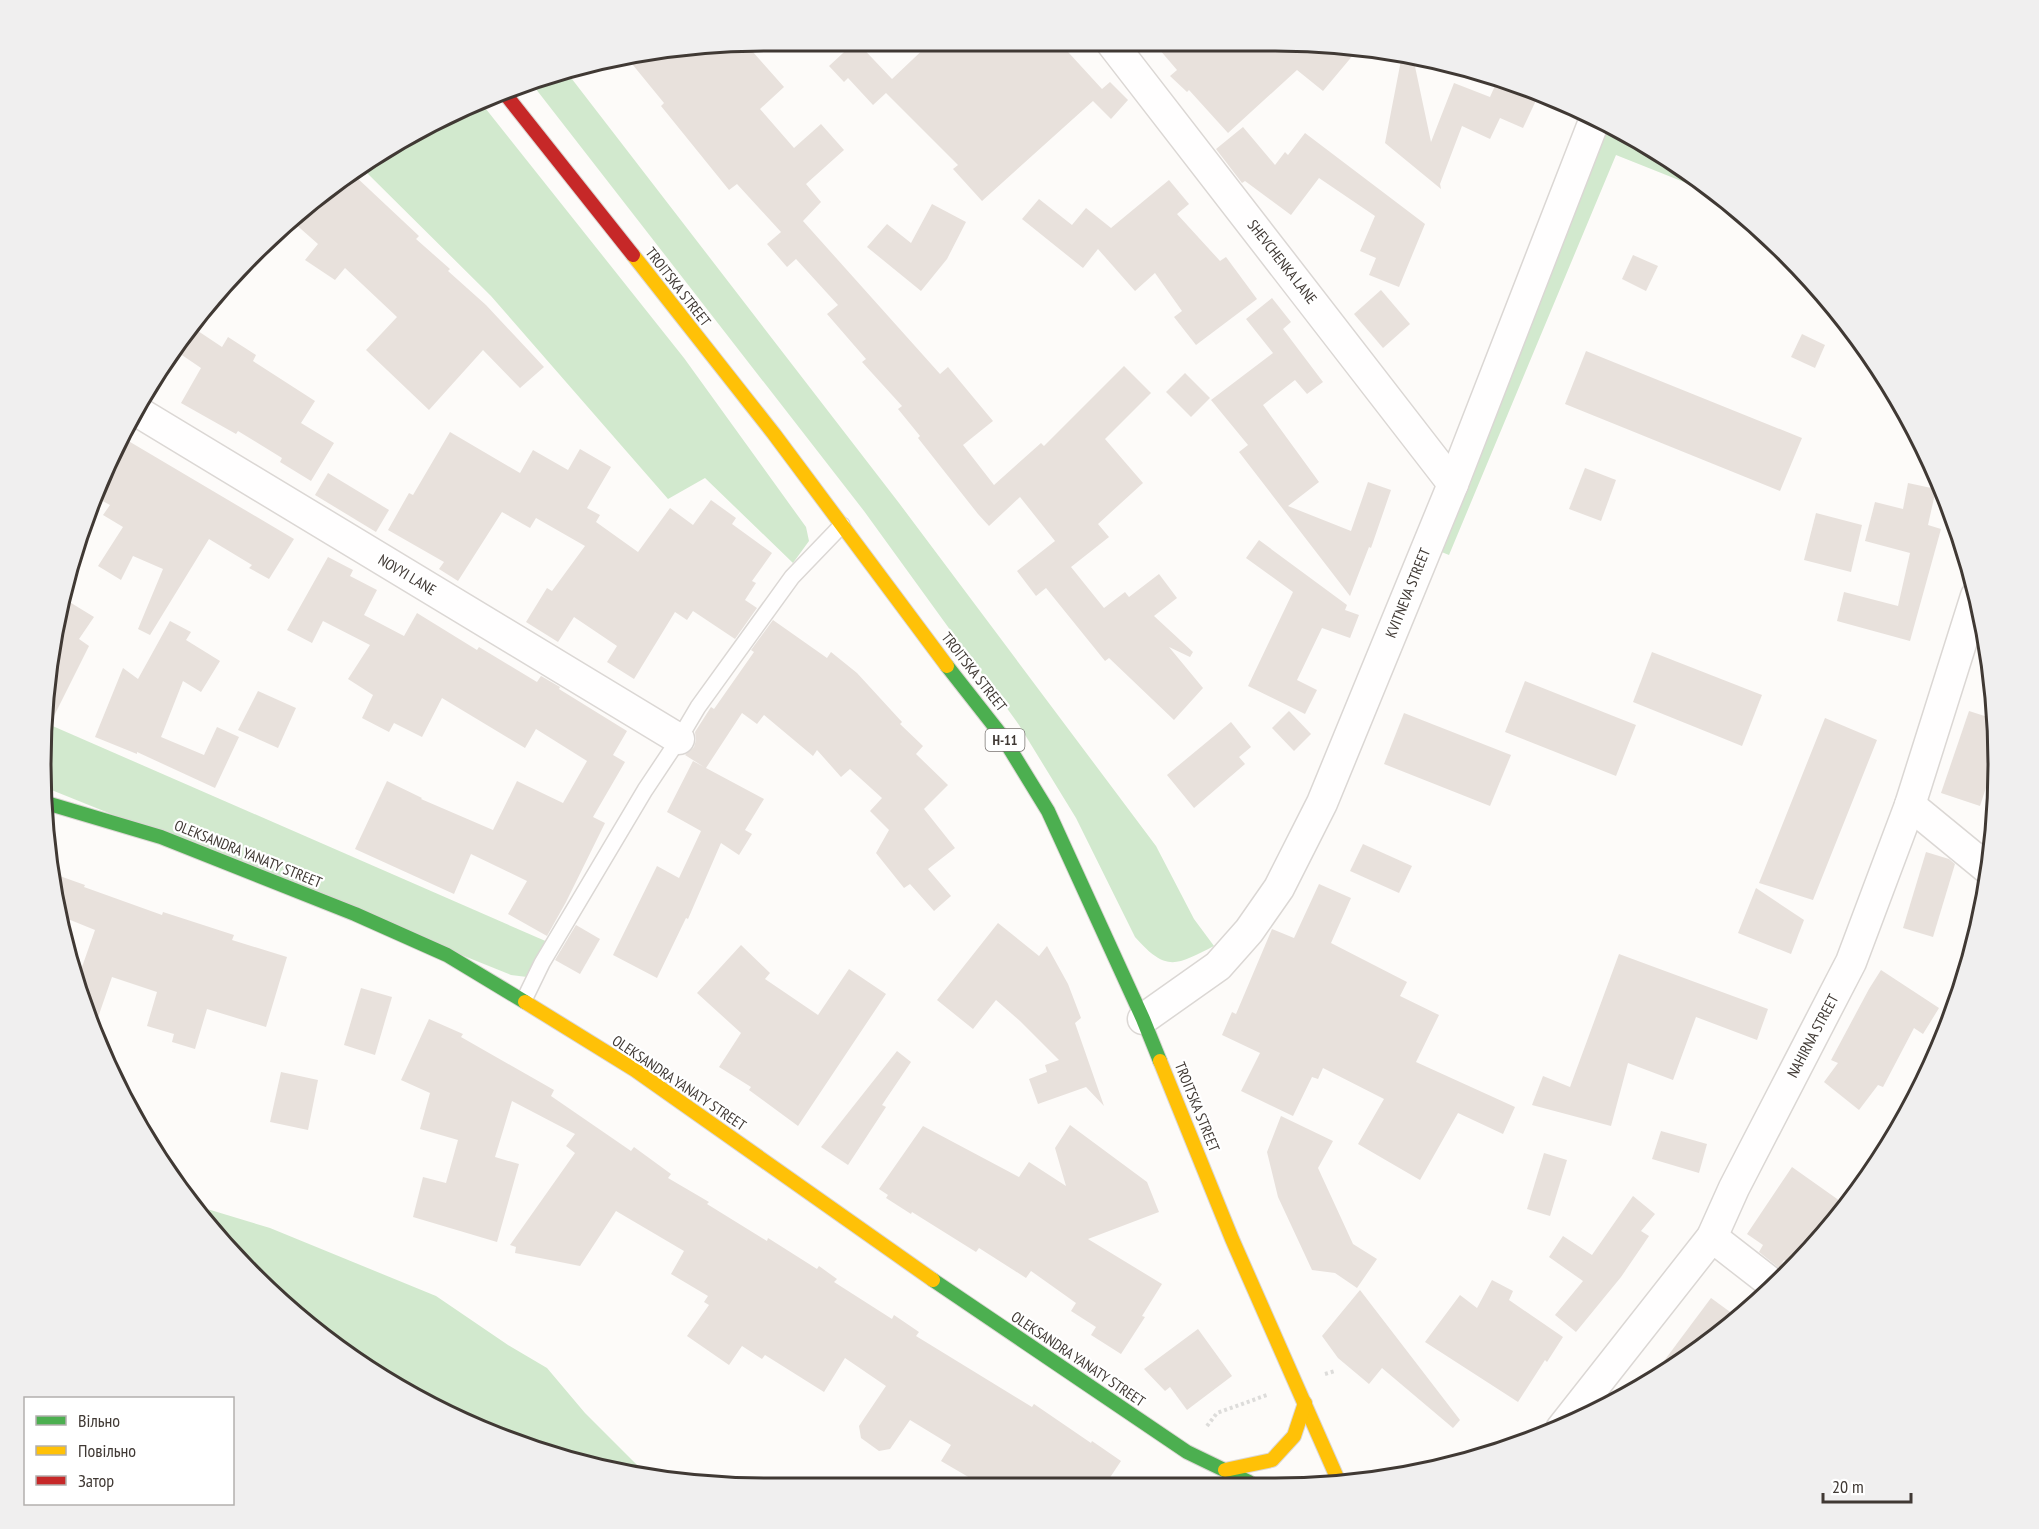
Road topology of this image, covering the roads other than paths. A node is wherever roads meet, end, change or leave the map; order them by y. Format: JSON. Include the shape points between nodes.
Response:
{"nodes":[{"id":1,"x":1118,"y":51,"type":"edge"},
{"id":2,"x":509,"y":98,"type":"edge"},
{"id":3,"x":1592,"y":126,"type":"edge"},
{"id":4,"x":143,"y":415,"type":"edge"},
{"id":5,"x":1453,"y":484,"type":"junction"},
{"id":6,"x":842,"y":525,"type":"junction"},
{"id":7,"x":1971,"y":612,"type":"edge"},
{"id":8,"x":679,"y":739,"type":"junction"},
{"id":9,"x":53,"y":805,"type":"edge"},
{"id":10,"x":1910,"y":805,"type":"junction"},
{"id":11,"x":1981,"y":863,"type":"edge"},
{"id":12,"x":524,"y":1000,"type":"junction"},
{"id":13,"x":1143,"y":1019,"type":"junction"},
{"id":14,"x":1712,"y":1237,"type":"junction"},
{"id":15,"x":1767,"y":1280,"type":"edge"},
{"id":16,"x":1305,"y":1403,"type":"junction"},
{"id":17,"x":1574,"y":1412,"type":"edge"},
{"id":18,"x":1225,"y":1470,"type":"junction"},
{"id":19,"x":1336,"y":1475,"type":"edge"},
{"id":20,"x":1241,"y":1478,"type":"edge"}],
"edges":[{"from":1,"to":5,"type":"street","name":"SHEVCHENKA LANE"},
{"from":2,"to":6,"type":"main road","name":"TROITSKA STREET","number":"Н-11"},
{"from":3,"to":5,"type":"street","name":"KVITNEVA STREET"},
{"from":4,"to":8,"type":"street","name":"NOVYI LANE"},
{"from":5,"to":13,"type":"street","name":"KVITNEVA STREET","via":[[1322,803],[1279,888],[1218,966]]},
{"from":6,"to":8,"type":"lane","via":[[785,585],[698,706]]},
{"from":6,"to":13,"type":"main road","name":"TROITSKA STREET","number":"Н-11","via":[[1002,736],[1048,812]]},
{"from":7,"to":10,"type":"street","name":"NAHIRNA STREET"},
{"from":8,"to":12,"type":"lane","via":[[645,789]]},
{"from":9,"to":12,"type":"main road","name":"OLEKSANDRA YANATY STREET","via":[[161,837],[355,914],[447,955]]},
{"from":10,"to":11,"type":"street"},
{"from":10,"to":14,"type":"street","name":"NAHIRNA STREET","via":[[1851,962]]},
{"from":12,"to":18,"type":"main road","name":"OLEKSANDRA YANATY STREET","via":[[635,1070],[994,1323],[1187,1452]]},
{"from":13,"to":16,"type":"main road","name":"TROITSKA STREET","number":"Н-11","via":[[1232,1239]]},
{"from":14,"to":15,"type":"street"},
{"from":14,"to":17,"type":"street","name":"NAHIRNA STREET"},
{"from":16,"to":18,"type":"main road","via":[[1294,1436],[1272,1460]]},
{"from":16,"to":19,"type":"main road","name":"TROITSKA STREET","number":"Н-11"},
{"from":18,"to":20,"type":"main road","name":"OLEKSANDRA YANATY STREET"}]}
